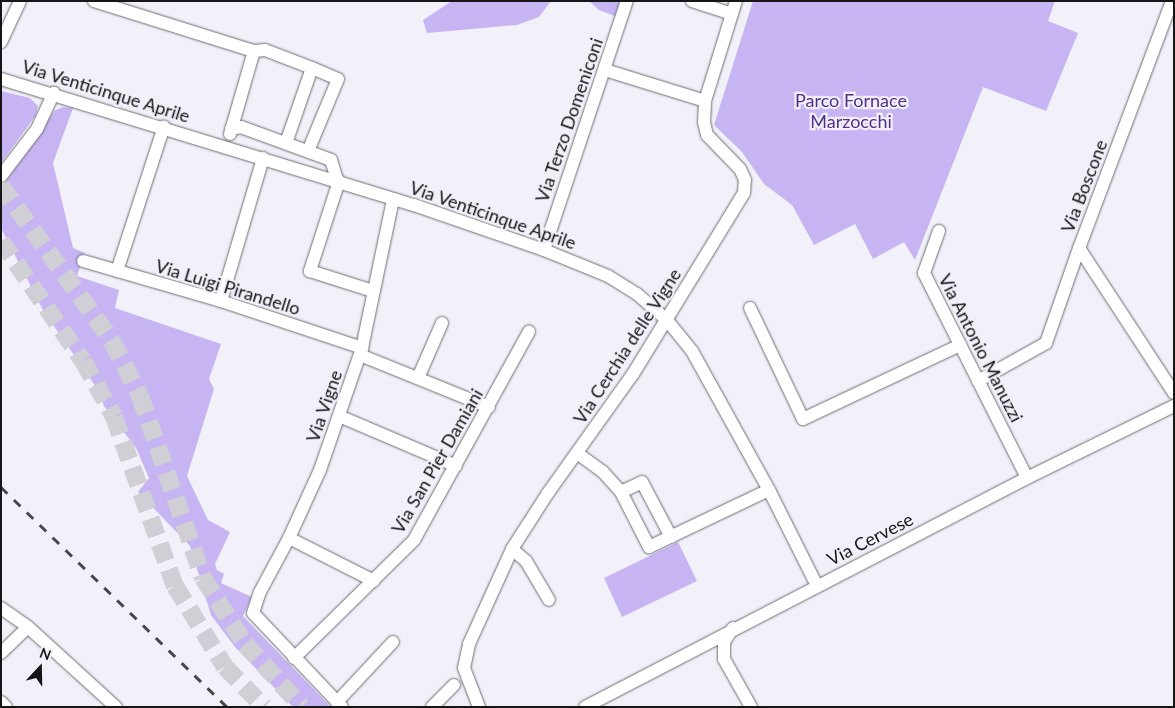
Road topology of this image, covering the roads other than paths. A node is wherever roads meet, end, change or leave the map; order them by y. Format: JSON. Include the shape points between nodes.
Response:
{"nodes":[{"id":1,"x":20,"y":1,"type":"edge"},
{"id":2,"x":94,"y":1,"type":"edge"},
{"id":3,"x":627,"y":1,"type":"edge"},
{"id":4,"x":692,"y":1,"type":"edge"},
{"id":5,"x":736,"y":1,"type":"edge"},
{"id":6,"x":1172,"y":1,"type":"edge"},
{"id":7,"x":732,"y":14,"type":"junction"},
{"id":8,"x":1,"y":42,"type":"edge"},
{"id":9,"x":254,"y":51,"type":"junction"},
{"id":10,"x":312,"y":68,"type":"junction"},
{"id":11,"x":605,"y":70,"type":"junction"},
{"id":12,"x":1,"y":79,"type":"edge"},
{"id":13,"x":54,"y":93,"type":"junction"},
{"id":14,"x":704,"y":101,"type":"junction"},
{"id":15,"x":164,"y":126,"type":"junction"},
{"id":16,"x":231,"y":129,"type":"junction"},
{"id":17,"x":286,"y":143,"type":"junction"},
{"id":18,"x":226,"y":146,"type":"junction"},
{"id":19,"x":308,"y":151,"type":"junction"},
{"id":20,"x":263,"y":158,"type":"junction"},
{"id":21,"x":1,"y":176,"type":"edge"},
{"id":22,"x":338,"y":181,"type":"junction"},
{"id":23,"x":392,"y":199,"type":"junction"},
{"id":24,"x":939,"y":231,"type":"dead end"},
{"id":25,"x":1080,"y":248,"type":"junction"},
{"id":26,"x":544,"y":250,"type":"junction"},
{"id":27,"x":83,"y":262,"type":"dead end"},
{"id":28,"x":117,"y":271,"type":"junction"},
{"id":29,"x":373,"y":291,"type":"junction"},
{"id":30,"x":221,"y":301,"type":"junction"},
{"id":31,"x":750,"y":308,"type":"dead end"},
{"id":32,"x":666,"y":319,"type":"junction"},
{"id":33,"x":442,"y":323,"type":"dead end"},
{"id":34,"x":529,"y":332,"type":"dead end"},
{"id":35,"x":960,"y":345,"type":"junction"},
{"id":36,"x":361,"y":352,"type":"junction"},
{"id":37,"x":418,"y":378,"type":"junction"},
{"id":38,"x":978,"y":381,"type":"junction"},
{"id":39,"x":1174,"y":393,"type":"edge"},
{"id":40,"x":1174,"y":406,"type":"edge"},
{"id":41,"x":489,"y":407,"type":"junction"},
{"id":42,"x":339,"y":416,"type":"junction"},
{"id":43,"x":577,"y":454,"type":"junction"},
{"id":44,"x":456,"y":466,"type":"junction"},
{"id":45,"x":1027,"y":478,"type":"junction"},
{"id":46,"x":769,"y":490,"type":"junction"},
{"id":47,"x":621,"y":492,"type":"junction"},
{"id":48,"x":671,"y":537,"type":"junction"},
{"id":49,"x":289,"y":538,"type":"junction"},
{"id":50,"x":512,"y":549,"type":"junction"},
{"id":51,"x":374,"y":582,"type":"junction"},
{"id":52,"x":817,"y":586,"type":"junction"},
{"id":53,"x":549,"y":600,"type":"dead end"},
{"id":54,"x":1,"y":608,"type":"edge"},
{"id":55,"x":28,"y":627,"type":"junction"},
{"id":56,"x":733,"y":628,"type":"junction"},
{"id":57,"x":393,"y":642,"type":"dead end"},
{"id":58,"x":702,"y":645,"type":"junction"},
{"id":59,"x":1,"y":654,"type":"edge"},
{"id":60,"x":294,"y":658,"type":"junction"},
{"id":61,"x":724,"y":659,"type":"junction"},
{"id":62,"x":454,"y":685,"type":"dead end"},
{"id":63,"x":1,"y":702,"type":"edge"},
{"id":64,"x":340,"y":704,"type":"edge"},
{"id":65,"x":6,"y":707,"type":"edge"},
{"id":66,"x":116,"y":707,"type":"edge"},
{"id":67,"x":432,"y":707,"type":"edge"},
{"id":68,"x":479,"y":707,"type":"edge"},
{"id":69,"x":585,"y":707,"type":"edge"},
{"id":70,"x":751,"y":707,"type":"edge"}],
"edges":[{"from":1,"to":8,"type":"street"},
{"from":2,"to":9,"type":"street"},
{"from":3,"to":11,"type":"street","name":"Via Terzo Domeniconi"},
{"from":4,"to":7,"type":"street"},
{"from":5,"to":7,"type":"street","name":"Via Cerchia delle Vigne"},
{"from":6,"to":25,"type":"street","name":"Via Boscone"},
{"from":7,"to":14,"type":"street","name":"Via Cerchia delle Vigne"},
{"from":9,"to":10,"type":"street","via":[[265,50]]},
{"from":9,"to":16,"type":"street"},
{"from":10,"to":17,"type":"street"},
{"from":10,"to":19,"type":"street","via":[[338,79]]},
{"from":11,"to":14,"type":"street"},
{"from":11,"to":26,"type":"street","name":"Via Terzo Domeniconi"},
{"from":12,"to":13,"type":"street","name":"Via Venticinque Aprile"},
{"from":13,"to":15,"type":"street","name":"Via Venticinque Aprile"},
{"from":13,"to":21,"type":"street","via":[[37,129]]},
{"from":14,"to":32,"type":"street","name":"Via Cerchia delle Vigne","via":[[707,135],[740,169],[745,180],[744,194]]},
{"from":15,"to":18,"type":"street","name":"Via Venticinque Aprile"},
{"from":15,"to":28,"type":"street"},
{"from":16,"to":17,"type":"street","via":[[242,127]]},
{"from":16,"to":18,"type":"street"},
{"from":17,"to":19,"type":"street"},
{"from":18,"to":20,"type":"street","name":"Via Venticinque Aprile"},
{"from":19,"to":22,"type":"street","via":[[331,160]]},
{"from":20,"to":22,"type":"street","name":"Via Venticinque Aprile"},
{"from":20,"to":30,"type":"street"},
{"from":22,"to":23,"type":"street","name":"Via Venticinque Aprile"},
{"from":22,"to":29,"type":"street","via":[[310,271]]},
{"from":23,"to":26,"type":"street","name":"Via Venticinque Aprile"},
{"from":23,"to":29,"type":"street","name":"Via Vigne"},
{"from":24,"to":35,"type":"street","name":"Via Antonio Manuzzi","via":[[924,273]]},
{"from":25,"to":38,"type":"street","via":[[1046,344]]},
{"from":25,"to":39,"type":"street","name":"Via Boscone"},
{"from":26,"to":32,"type":"street","name":"Via Venticinque Aprile","via":[[608,276],[637,294]]},
{"from":27,"to":28,"type":"street","name":"Via Luigi Pirandello"},
{"from":28,"to":30,"type":"street","name":"Via Luigi Pirandello"},
{"from":29,"to":36,"type":"street","name":"Via Vigne"},
{"from":30,"to":36,"type":"street","name":"Via Luigi Pirandello"},
{"from":31,"to":35,"type":"street","via":[[803,419]]},
{"from":32,"to":43,"type":"street","name":"Via Cerchia delle Vigne","via":[[633,374]]},
{"from":32,"to":46,"type":"street","name":"Via Venticinque Aprile","via":[[692,352]]},
{"from":33,"to":37,"type":"street"},
{"from":34,"to":41,"type":"street","name":"Via San Pier Damiani"},
{"from":35,"to":38,"type":"street","name":"Via Antonio Manuzzi"},
{"from":36,"to":37,"type":"street","name":"Via Luigi Pirandello"},
{"from":36,"to":42,"type":"street","name":"Via Vigne"},
{"from":37,"to":41,"type":"street","name":"Via Luigi Pirandello"},
{"from":38,"to":45,"type":"street","name":"Via Antonio Manuzzi"},
{"from":40,"to":45,"type":"street","name":"Via Cervese"},
{"from":41,"to":44,"type":"street","name":"Via San Pier Damiani"},
{"from":42,"to":44,"type":"street"},
{"from":42,"to":49,"type":"street","name":"Via Vigne"},
{"from":43,"to":47,"type":"street","via":[[603,472]]},
{"from":43,"to":50,"type":"street","name":"Via Cerchia delle Vigne"},
{"from":44,"to":51,"type":"street","name":"Via San Pier Damiani","via":[[414,540]]},
{"from":45,"to":52,"type":"street","name":"Via Cervese"},
{"from":46,"to":48,"type":"street"},
{"from":46,"to":52,"type":"street","name":"Via Venticinque Aprile"},
{"from":47,"to":48,"type":"street","via":[[642,482]]},
{"from":47,"to":48,"type":"street","via":[[649,547]]},
{"from":49,"to":51,"type":"street"},
{"from":49,"to":60,"type":"street","name":"Via Vigne","via":[[260,592],[253,614]]},
{"from":50,"to":53,"type":"street","via":[[526,561]]},
{"from":50,"to":68,"type":"street","name":"Via Cerchia delle Vigne","via":[[469,644],[464,668]]},
{"from":51,"to":60,"type":"street","name":"Via San Pier Damiani"},
{"from":52,"to":56,"type":"street","name":"Via Cervese"},
{"from":54,"to":55,"type":"street"},
{"from":55,"to":59,"type":"street"},
{"from":55,"to":66,"type":"street"},
{"from":56,"to":58,"type":"street","name":"Via Cervese"},
{"from":56,"to":61,"type":"street","via":[[724,642]]},
{"from":57,"to":64,"type":"street"},
{"from":58,"to":61,"type":"street","via":[[712,648]]},
{"from":58,"to":69,"type":"street","name":"Via Cervese"},
{"from":60,"to":64,"type":"street"},
{"from":61,"to":70,"type":"street"},
{"from":62,"to":67,"type":"street"},
{"from":63,"to":65,"type":"street"}]}
